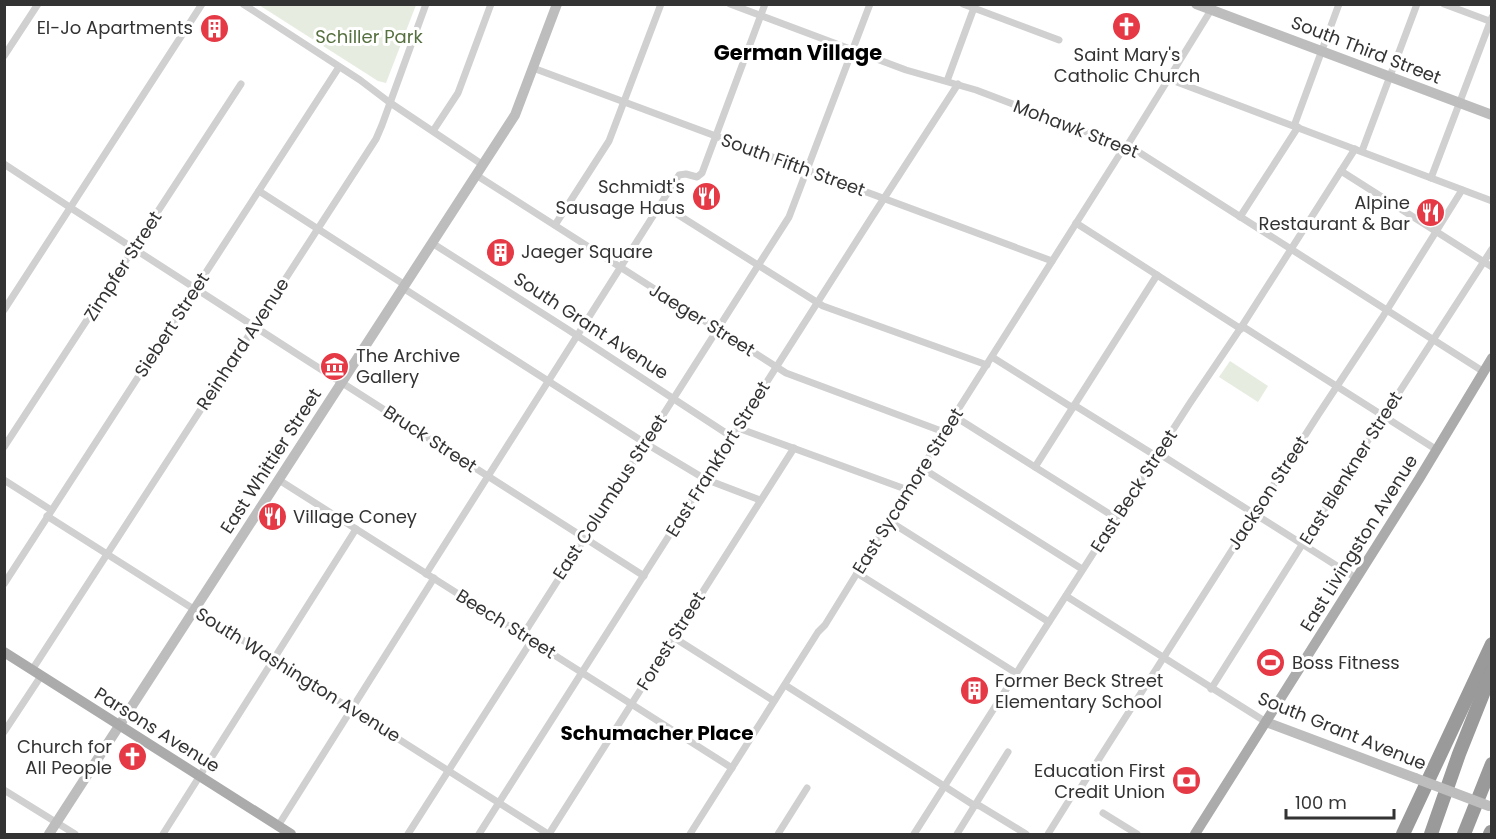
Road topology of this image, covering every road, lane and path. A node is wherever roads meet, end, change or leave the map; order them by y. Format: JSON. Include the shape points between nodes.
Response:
{"nodes":[{"id":1,"x":38,"y":4,"type":"edge"},
{"id":2,"x":202,"y":4,"type":"edge"},
{"id":3,"x":243,"y":4,"type":"edge"},
{"id":4,"x":426,"y":4,"type":"edge"},
{"id":5,"x":491,"y":4,"type":"edge"},
{"id":6,"x":557,"y":4,"type":"edge"},
{"id":7,"x":661,"y":4,"type":"edge"},
{"id":8,"x":730,"y":4,"type":"edge"},
{"id":9,"x":765,"y":4,"type":"edge"},
{"id":10,"x":870,"y":4,"type":"edge"},
{"id":11,"x":963,"y":4,"type":"edge"},
{"id":12,"x":1196,"y":4,"type":"edge"},
{"id":13,"x":1339,"y":4,"type":"edge"},
{"id":14,"x":1417,"y":4,"type":"edge"},
{"id":15,"x":1444,"y":4,"type":"edge"},
{"id":16,"x":974,"y":7,"type":"edge"},
{"id":17,"x":1211,"y":10,"type":"junction"},
{"id":18,"x":761,"y":16,"type":"junction"},
{"id":19,"x":1491,"y":20,"type":"edge"},
{"id":20,"x":1059,"y":40,"type":"dead end"},
{"id":21,"x":853,"y":50,"type":"junction"},
{"id":22,"x":1322,"y":51,"type":"junction"},
{"id":23,"x":4,"y":56,"type":"edge"},
{"id":24,"x":339,"y":67,"type":"junction"},
{"id":25,"x":533,"y":68,"type":"junction"},
{"id":26,"x":1390,"y":77,"type":"junction"},
{"id":27,"x":1169,"y":79,"type":"junction"},
{"id":28,"x":947,"y":81,"type":"junction"},
{"id":29,"x":241,"y":84,"type":"dead end"},
{"id":30,"x":958,"y":84,"type":"junction"},
{"id":31,"x":390,"y":102,"type":"junction"},
{"id":32,"x":624,"y":102,"type":"junction"},
{"id":33,"x":1459,"y":103,"type":"junction"},
{"id":34,"x":1491,"y":115,"type":"edge"},
{"id":35,"x":1296,"y":126,"type":"junction"},
{"id":36,"x":433,"y":131,"type":"junction"},
{"id":37,"x":716,"y":136,"type":"junction"},
{"id":38,"x":1126,"y":146,"type":"junction"},
{"id":39,"x":1359,"y":150,"type":"junction"},
{"id":40,"x":4,"y":164,"type":"edge"},
{"id":41,"x":480,"y":170,"type":"junction"},
{"id":42,"x":807,"y":170,"type":"junction"},
{"id":43,"x":1341,"y":171,"type":"junction"},
{"id":44,"x":1431,"y":178,"type":"junction"},
{"id":45,"x":1462,"y":190,"type":"junction"},
{"id":46,"x":259,"y":191,"type":"junction"},
{"id":47,"x":884,"y":199,"type":"junction"},
{"id":48,"x":1491,"y":201,"type":"edge"},
{"id":49,"x":661,"y":204,"type":"junction"},
{"id":50,"x":71,"y":208,"type":"junction"},
{"id":51,"x":1240,"y":217,"type":"junction"},
{"id":52,"x":1076,"y":223,"type":"junction"},
{"id":53,"x":555,"y":225,"type":"junction"},
{"id":54,"x":317,"y":229,"type":"junction"},
{"id":55,"x":1435,"y":231,"type":"junction"},
{"id":56,"x":432,"y":243,"type":"junction"},
{"id":57,"x":135,"y":249,"type":"junction"},
{"id":58,"x":1292,"y":249,"type":"junction"},
{"id":59,"x":1491,"y":249,"type":"edge"},
{"id":60,"x":1052,"y":261,"type":"junction"},
{"id":61,"x":1483,"y":262,"type":"junction"},
{"id":62,"x":758,"y":265,"type":"junction"},
{"id":63,"x":1491,"y":267,"type":"edge"},
{"id":64,"x":620,"y":268,"type":"junction"},
{"id":65,"x":1157,"y":275,"type":"junction"},
{"id":66,"x":404,"y":286,"type":"junction"},
{"id":67,"x":196,"y":288,"type":"junction"},
{"id":68,"x":818,"y":303,"type":"junction"},
{"id":69,"x":4,"y":310,"type":"edge"},
{"id":70,"x":1387,"y":310,"type":"junction"},
{"id":71,"x":255,"y":326,"type":"junction"},
{"id":72,"x":1242,"y":327,"type":"junction"},
{"id":73,"x":717,"y":329,"type":"junction"},
{"id":74,"x":577,"y":336,"type":"junction"},
{"id":75,"x":1434,"y":340,"type":"junction"},
{"id":76,"x":992,"y":357,"type":"junction"},
{"id":77,"x":1489,"y":364,"type":"edge"},
{"id":78,"x":987,"y":365,"type":"junction"},
{"id":79,"x":776,"y":367,"type":"junction"},
{"id":80,"x":548,"y":381,"type":"junction"},
{"id":81,"x":341,"y":383,"type":"junction"},
{"id":82,"x":1336,"y":387,"type":"junction"},
{"id":83,"x":673,"y":399,"type":"junction"},
{"id":84,"x":1073,"y":406,"type":"junction"},
{"id":85,"x":954,"y":416,"type":"junction"},
{"id":86,"x":1384,"y":417,"type":"junction"},
{"id":87,"x":738,"y":428,"type":"junction"},
{"id":88,"x":944,"y":432,"type":"junction"},
{"id":89,"x":732,"y":437,"type":"junction"},
{"id":90,"x":645,"y":443,"type":"junction"},
{"id":91,"x":4,"y":447,"type":"edge"},
{"id":92,"x":794,"y":448,"type":"junction"},
{"id":93,"x":1437,"y":450,"type":"junction"},
{"id":94,"x":1157,"y":455,"type":"junction"},
{"id":95,"x":1035,"y":467,"type":"junction"},
{"id":96,"x":922,"y":468,"type":"junction"},
{"id":97,"x":488,"y":476,"type":"junction"},
{"id":98,"x":705,"y":479,"type":"junction"},
{"id":99,"x":4,"y":480,"type":"edge"},
{"id":100,"x":279,"y":480,"type":"junction"},
{"id":101,"x":908,"y":490,"type":"junction"},
{"id":102,"x":760,"y":500,"type":"junction"},
{"id":103,"x":49,"y":513,"type":"junction"},
{"id":104,"x":1255,"y":513,"type":"junction"},
{"id":105,"x":1116,"y":518,"type":"junction"},
{"id":106,"x":889,"y":521,"type":"junction"},
{"id":107,"x":356,"y":529,"type":"junction"},
{"id":108,"x":584,"y":538,"type":"junction"},
{"id":109,"x":1303,"y":544,"type":"junction"},
{"id":110,"x":107,"y":555,"type":"junction"},
{"id":111,"x":1082,"y":569,"type":"junction"},
{"id":112,"x":857,"y":573,"type":"junction"},
{"id":113,"x":426,"y":574,"type":"junction"},
{"id":114,"x":644,"y":576,"type":"junction"},
{"id":115,"x":434,"y":578,"type":"junction"},
{"id":116,"x":1356,"y":578,"type":"junction"},
{"id":117,"x":4,"y":584,"type":"edge"},
{"id":118,"x":1066,"y":596,"type":"junction"},
{"id":119,"x":195,"y":610,"type":"junction"},
{"id":120,"x":1049,"y":622,"type":"junction"},
{"id":121,"x":523,"y":635,"type":"junction"},
{"id":122,"x":673,"y":637,"type":"junction"},
{"id":123,"x":532,"y":640,"type":"junction"},
{"id":124,"x":1491,"y":645,"type":"edge"},
{"id":125,"x":4,"y":652,"type":"edge"},
{"id":126,"x":1163,"y":658,"type":"junction"},
{"id":127,"x":273,"y":660,"type":"junction"},
{"id":128,"x":1491,"y":671,"type":"edge"},
{"id":129,"x":583,"y":672,"type":"junction"},
{"id":130,"x":37,"y":673,"type":"junction"},
{"id":131,"x":1016,"y":673,"type":"junction"},
{"id":132,"x":785,"y":685,"type":"junction"},
{"id":133,"x":1211,"y":688,"type":"junction"},
{"id":134,"x":774,"y":701,"type":"junction"},
{"id":135,"x":631,"y":704,"type":"junction"},
{"id":136,"x":351,"y":709,"type":"junction"},
{"id":137,"x":1266,"y":722,"type":"junction"},
{"id":138,"x":119,"y":725,"type":"junction"},
{"id":139,"x":4,"y":732,"type":"edge"},
{"id":140,"x":1008,"y":752,"type":"dead end"},
{"id":141,"x":1459,"y":754,"type":"junction"},
{"id":142,"x":1491,"y":764,"type":"edge"},
{"id":143,"x":732,"y":768,"type":"junction"},
{"id":144,"x":449,"y":771,"type":"junction"},
{"id":145,"x":200,"y":777,"type":"junction"},
{"id":146,"x":944,"y":786,"type":"junction"},
{"id":147,"x":807,"y":788,"type":"dead end"},
{"id":148,"x":4,"y":790,"type":"edge"},
{"id":149,"x":498,"y":803,"type":"junction"},
{"id":150,"x":976,"y":804,"type":"junction"},
{"id":151,"x":1490,"y":806,"type":"edge"},
{"id":152,"x":1103,"y":813,"type":"dead end"},
{"id":153,"x":57,"y":823,"type":"junction"},
{"id":154,"x":284,"y":831,"type":"edge"},
{"id":155,"x":49,"y":834,"type":"edge"},
{"id":156,"x":75,"y":834,"type":"edge"},
{"id":157,"x":163,"y":834,"type":"edge"},
{"id":158,"x":408,"y":834,"type":"edge"},
{"id":159,"x":479,"y":834,"type":"edge"},
{"id":160,"x":548,"y":834,"type":"edge"},
{"id":161,"x":690,"y":834,"type":"edge"},
{"id":162,"x":778,"y":834,"type":"edge"},
{"id":163,"x":914,"y":834,"type":"edge"},
{"id":164,"x":957,"y":834,"type":"edge"},
{"id":165,"x":1026,"y":834,"type":"edge"},
{"id":166,"x":1048,"y":834,"type":"edge"},
{"id":167,"x":1136,"y":834,"type":"edge"},
{"id":168,"x":1195,"y":834,"type":"edge"},
{"id":169,"x":1403,"y":834,"type":"edge"},
{"id":170,"x":1422,"y":834,"type":"edge"},
{"id":171,"x":1431,"y":834,"type":"edge"},
{"id":172,"x":1464,"y":834,"type":"edge"}],
"edges":[{"from":1,"to":23,"type":"street"},
{"from":2,"to":50,"type":"street"},
{"from":3,"to":24,"type":"street","name":"Jaeger Street"},
{"from":4,"to":31,"type":"street","name":"Reinhard Avenue"},
{"from":5,"to":36,"type":"street","via":[[458,93]]},
{"from":6,"to":25,"type":"street","name":"East Whittier Street"},
{"from":7,"to":32,"type":"street"},
{"from":8,"to":18,"type":"street","name":"Mohawk Street"},
{"from":9,"to":18,"type":"street"},
{"from":10,"to":21,"type":"street","name":"East Columbus Street"},
{"from":11,"to":16,"type":"street"},
{"from":12,"to":17,"type":"street","name":"South Third Street"},
{"from":13,"to":22,"type":"street"},
{"from":14,"to":26,"type":"street","name":"East Beck Street"},
{"from":15,"to":19,"type":"street"},
{"from":16,"to":20,"type":"street"},
{"from":16,"to":28,"type":"street"},
{"from":17,"to":22,"type":"street","name":"South Third Street"},
{"from":17,"to":27,"type":"street","name":"East Sycamore Street"},
{"from":18,"to":21,"type":"street","name":"Mohawk Street"},
{"from":18,"to":37,"type":"street"},
{"from":19,"to":33,"type":"street"},
{"from":21,"to":28,"type":"street","name":"Mohawk Street"},
{"from":21,"to":42,"type":"street","name":"East Columbus Street"},
{"from":22,"to":26,"type":"street","name":"South Third Street"},
{"from":22,"to":35,"type":"street"},
{"from":24,"to":31,"type":"street","name":"Jaeger Street"},
{"from":24,"to":46,"type":"street","name":"Siebert Street"},
{"from":25,"to":32,"type":"street","name":"South Fifth Street"},
{"from":25,"to":41,"type":"street","name":"East Whittier Street","via":[[515,115]]},
{"from":26,"to":33,"type":"street","name":"South Third Street"},
{"from":26,"to":39,"type":"street","name":"East Beck Street"},
{"from":27,"to":35,"type":"street"},
{"from":27,"to":38,"type":"street","name":"East Sycamore Street"},
{"from":28,"to":30,"type":"street","name":"Mohawk Street"},
{"from":29,"to":57,"type":"street","name":"Zimpfer Street"},
{"from":30,"to":38,"type":"street","name":"Mohawk Street"},
{"from":30,"to":47,"type":"street","name":"East Frankfort Street"},
{"from":31,"to":36,"type":"street","name":"Jaeger Street"},
{"from":31,"to":54,"type":"street","name":"Reinhard Avenue","via":[[376,139]]},
{"from":32,"to":37,"type":"street","name":"South Fifth Street"},
{"from":32,"to":53,"type":"street","via":[[605,148]]},
{"from":33,"to":34,"type":"street","name":"South Third Street"},
{"from":33,"to":44,"type":"street"},
{"from":35,"to":39,"type":"street"},
{"from":35,"to":51,"type":"street"},
{"from":36,"to":41,"type":"street","name":"Jaeger Street"},
{"from":37,"to":42,"type":"street","name":"South Fifth Street"},
{"from":37,"to":49,"type":"street","via":[[702,173],[697,177],[679,176]]},
{"from":38,"to":51,"type":"street","name":"Mohawk Street"},
{"from":38,"to":52,"type":"street","name":"East Sycamore Street"},
{"from":39,"to":43,"type":"street","name":"East Beck Street"},
{"from":39,"to":44,"type":"street"},
{"from":40,"to":50,"type":"street","name":"Bruck Street"},
{"from":41,"to":53,"type":"street","name":"Jaeger Street"},
{"from":41,"to":56,"type":"street","name":"East Whittier Street"},
{"from":42,"to":47,"type":"street","name":"South Fifth Street"},
{"from":42,"to":62,"type":"street","name":"East Columbus Street","via":[[789,217]]},
{"from":43,"to":55,"type":"street"},
{"from":43,"to":58,"type":"street","name":"East Beck Street"},
{"from":44,"to":45,"type":"street"},
{"from":45,"to":48,"type":"street"},
{"from":45,"to":55,"type":"street","name":"Jackson Street"},
{"from":46,"to":54,"type":"street"},
{"from":46,"to":67,"type":"street","name":"Siebert Street"},
{"from":47,"to":60,"type":"street","name":"South Fifth Street"},
{"from":47,"to":68,"type":"street","name":"East Frankfort Street"},
{"from":49,"to":62,"type":"street"},
{"from":49,"to":64,"type":"street"},
{"from":50,"to":57,"type":"street","name":"Bruck Street"},
{"from":50,"to":69,"type":"street"},
{"from":51,"to":58,"type":"street","name":"Mohawk Street"},
{"from":52,"to":60,"type":"street","name":"East Sycamore Street"},
{"from":52,"to":65,"type":"street"},
{"from":53,"to":64,"type":"street","name":"Jaeger Street"},
{"from":54,"to":66,"type":"street"},
{"from":54,"to":71,"type":"street","name":"Reinhard Avenue"},
{"from":55,"to":61,"type":"street"},
{"from":55,"to":70,"type":"street","name":"Jackson Street"},
{"from":56,"to":66,"type":"street","name":"East Whittier Street"},
{"from":56,"to":74,"type":"street","name":"South Grant Avenue"},
{"from":57,"to":67,"type":"street","name":"Bruck Street"},
{"from":57,"to":91,"type":"street","name":"Zimpfer Street"},
{"from":58,"to":70,"type":"street","name":"Mohawk Street"},
{"from":58,"to":72,"type":"street","name":"East Beck Street"},
{"from":59,"to":61,"type":"street","name":"East Blenkner Street"},
{"from":60,"to":76,"type":"street","name":"East Sycamore Street"},
{"from":61,"to":63,"type":"street"},
{"from":61,"to":75,"type":"street","name":"East Blenkner Street"},
{"from":62,"to":68,"type":"street"},
{"from":62,"to":73,"type":"street","name":"East Columbus Street"},
{"from":64,"to":73,"type":"street","name":"Jaeger Street"},
{"from":64,"to":74,"type":"street"},
{"from":65,"to":72,"type":"street"},
{"from":65,"to":84,"type":"street"},
{"from":66,"to":80,"type":"street"},
{"from":66,"to":81,"type":"street","name":"East Whittier Street"},
{"from":67,"to":71,"type":"street","name":"Bruck Street"},
{"from":67,"to":103,"type":"street","name":"Siebert Street"},
{"from":68,"to":78,"type":"street"},
{"from":68,"to":79,"type":"street","name":"East Frankfort Street"},
{"from":70,"to":75,"type":"street","name":"Mohawk Street"},
{"from":70,"to":82,"type":"street","name":"Jackson Street"},
{"from":71,"to":81,"type":"street","name":"Bruck Street"},
{"from":71,"to":110,"type":"street","name":"Reinhard Avenue"},
{"from":72,"to":82,"type":"street"},
{"from":72,"to":94,"type":"street","name":"East Beck Street"},
{"from":73,"to":79,"type":"street","name":"Jaeger Street"},
{"from":73,"to":83,"type":"street","name":"East Columbus Street"},
{"from":74,"to":80,"type":"street"},
{"from":74,"to":83,"type":"street","name":"South Grant Avenue"},
{"from":75,"to":77,"type":"street","name":"Mohawk Street"},
{"from":75,"to":86,"type":"street","name":"East Blenkner Street"},
{"from":76,"to":78,"type":"street","name":"East Sycamore Street"},
{"from":76,"to":84,"type":"street"},
{"from":77,"to":93,"type":"main road","name":"East Livingston Avenue"},
{"from":78,"to":85,"type":"street","name":"East Sycamore Street"},
{"from":79,"to":87,"type":"street","name":"East Frankfort Street"},
{"from":79,"to":88,"type":"street","name":"Jaeger Street"},
{"from":80,"to":90,"type":"street"},
{"from":80,"to":97,"type":"street"},
{"from":81,"to":97,"type":"street","name":"Bruck Street"},
{"from":81,"to":100,"type":"street","name":"East Whittier Street"},
{"from":82,"to":86,"type":"street"},
{"from":82,"to":104,"type":"street","name":"Jackson Street"},
{"from":83,"to":89,"type":"street","name":"South Grant Avenue"},
{"from":83,"to":90,"type":"street","name":"East Columbus Street"},
{"from":84,"to":94,"type":"street"},
{"from":84,"to":95,"type":"street"},
{"from":85,"to":88,"type":"street","name":"East Sycamore Street"},
{"from":85,"to":95,"type":"street"},
{"from":86,"to":93,"type":"street"},
{"from":86,"to":109,"type":"street","name":"East Blenkner Street"},
{"from":87,"to":89,"type":"street","name":"East Frankfort Street"},
{"from":87,"to":92,"type":"street"},
{"from":88,"to":96,"type":"street","name":"East Sycamore Street"},
{"from":89,"to":98,"type":"street","name":"East Frankfort Street"},
{"from":90,"to":98,"type":"street"},
{"from":90,"to":108,"type":"street","name":"East Columbus Street"},
{"from":92,"to":101,"type":"street"},
{"from":92,"to":102,"type":"street","name":"Forest Street"},
{"from":93,"to":116,"type":"main road","name":"East Livingston Avenue"},
{"from":94,"to":104,"type":"street"},
{"from":94,"to":105,"type":"street","name":"East Beck Street"},
{"from":95,"to":105,"type":"street"},
{"from":96,"to":101,"type":"street","name":"East Sycamore Street"},
{"from":96,"to":111,"type":"street"},
{"from":97,"to":108,"type":"street","name":"Bruck Street"},
{"from":97,"to":113,"type":"street"},
{"from":98,"to":102,"type":"street"},
{"from":98,"to":114,"type":"street","name":"East Frankfort Street"},
{"from":99,"to":103,"type":"street","name":"South Washington Avenue"},
{"from":100,"to":107,"type":"street","name":"Beech Street"},
{"from":100,"to":119,"type":"street","name":"East Whittier Street"},
{"from":101,"to":106,"type":"street","name":"East Sycamore Street"},
{"from":102,"to":122,"type":"street","name":"Forest Street"},
{"from":103,"to":110,"type":"street","name":"South Washington Avenue"},
{"from":103,"to":117,"type":"street","name":"Siebert Street"},
{"from":104,"to":109,"type":"street"},
{"from":104,"to":126,"type":"street","name":"Jackson Street"},
{"from":105,"to":111,"type":"street","name":"East Beck Street"},
{"from":106,"to":112,"type":"street","name":"East Sycamore Street"},
{"from":106,"to":120,"type":"street"},
{"from":107,"to":113,"type":"street","name":"Beech Street"},
{"from":107,"to":127,"type":"street"},
{"from":108,"to":114,"type":"street","name":"Bruck Street"},
{"from":108,"to":121,"type":"street","name":"East Columbus Street"},
{"from":109,"to":116,"type":"street"},
{"from":109,"to":133,"type":"street","name":"East Blenkner Street"},
{"from":110,"to":119,"type":"street","name":"South Washington Avenue"},
{"from":110,"to":130,"type":"street","name":"Reinhard Avenue"},
{"from":111,"to":118,"type":"street","name":"East Beck Street"},
{"from":112,"to":131,"type":"street"},
{"from":112,"to":132,"type":"street","name":"East Sycamore Street"},
{"from":113,"to":115,"type":"street","name":"Beech Street"},
{"from":114,"to":129,"type":"street","name":"East Frankfort Street"},
{"from":115,"to":121,"type":"street","name":"Beech Street"},
{"from":115,"to":136,"type":"street"},
{"from":116,"to":137,"type":"main road","name":"East Livingston Avenue"},
{"from":118,"to":120,"type":"street","name":"East Beck Street"},
{"from":118,"to":126,"type":"street","name":"South Grant Avenue"},
{"from":119,"to":127,"type":"street","name":"South Washington Avenue"},
{"from":119,"to":138,"type":"street","name":"East Whittier Street"},
{"from":120,"to":131,"type":"street","name":"East Beck Street"},
{"from":121,"to":123,"type":"street","name":"Beech Street"},
{"from":122,"to":134,"type":"street"},
{"from":122,"to":135,"type":"street","name":"Forest Street"},
{"from":123,"to":129,"type":"street","name":"Beech Street"},
{"from":123,"to":144,"type":"street"},
{"from":124,"to":169,"type":"highway"},
{"from":125,"to":130,"type":"main road","name":"Parsons Avenue"},
{"from":126,"to":133,"type":"street","name":"South Grant Avenue"},
{"from":126,"to":166,"type":"street","name":"Jackson Street"},
{"from":127,"to":136,"type":"street","name":"South Washington Avenue"},
{"from":127,"to":145,"type":"street"},
{"from":128,"to":141,"type":"highway"},
{"from":129,"to":135,"type":"street","name":"Beech Street"},
{"from":129,"to":149,"type":"street","name":"East Frankfort Street"},
{"from":130,"to":138,"type":"main road","name":"Parsons Avenue"},
{"from":130,"to":139,"type":"street","name":"Reinhard Avenue"},
{"from":131,"to":146,"type":"street","name":"East Beck Street"},
{"from":132,"to":134,"type":"street","name":"East Sycamore Street"},
{"from":132,"to":146,"type":"street"},
{"from":133,"to":137,"type":"street","name":"South Grant Avenue"},
{"from":134,"to":143,"type":"street","name":"East Sycamore Street"},
{"from":135,"to":143,"type":"street","name":"Beech Street"},
{"from":135,"to":160,"type":"street","name":"Forest Street"},
{"from":136,"to":144,"type":"street","name":"South Washington Avenue"},
{"from":136,"to":154,"type":"street"},
{"from":137,"to":151,"type":"street","name":"South Grant Avenue","bridge":true},
{"from":137,"to":168,"type":"main road","name":"East Livingston Avenue"},
{"from":138,"to":145,"type":"main road","name":"Parsons Avenue"},
{"from":138,"to":153,"type":"street","name":"East Whittier Street"},
{"from":140,"to":150,"type":"street"},
{"from":141,"to":170,"type":"highway"},
{"from":141,"to":171,"type":"highway"},
{"from":142,"to":172,"type":"highway"},
{"from":143,"to":161,"type":"street","name":"East Sycamore Street"},
{"from":144,"to":149,"type":"street","name":"South Washington Avenue"},
{"from":144,"to":158,"type":"street"},
{"from":145,"to":154,"type":"main road","name":"Parsons Avenue"},
{"from":145,"to":157,"type":"street"},
{"from":146,"to":150,"type":"street"},
{"from":146,"to":163,"type":"street","name":"East Beck Street"},
{"from":147,"to":162,"type":"street"},
{"from":148,"to":153,"type":"street"},
{"from":149,"to":159,"type":"street","name":"East Frankfort Street"},
{"from":149,"to":160,"type":"street","name":"South Washington Avenue"},
{"from":150,"to":164,"type":"street"},
{"from":150,"to":165,"type":"street"},
{"from":152,"to":167,"type":"street"},
{"from":153,"to":155,"type":"street","name":"East Whittier Street"},
{"from":153,"to":156,"type":"street"}]}
